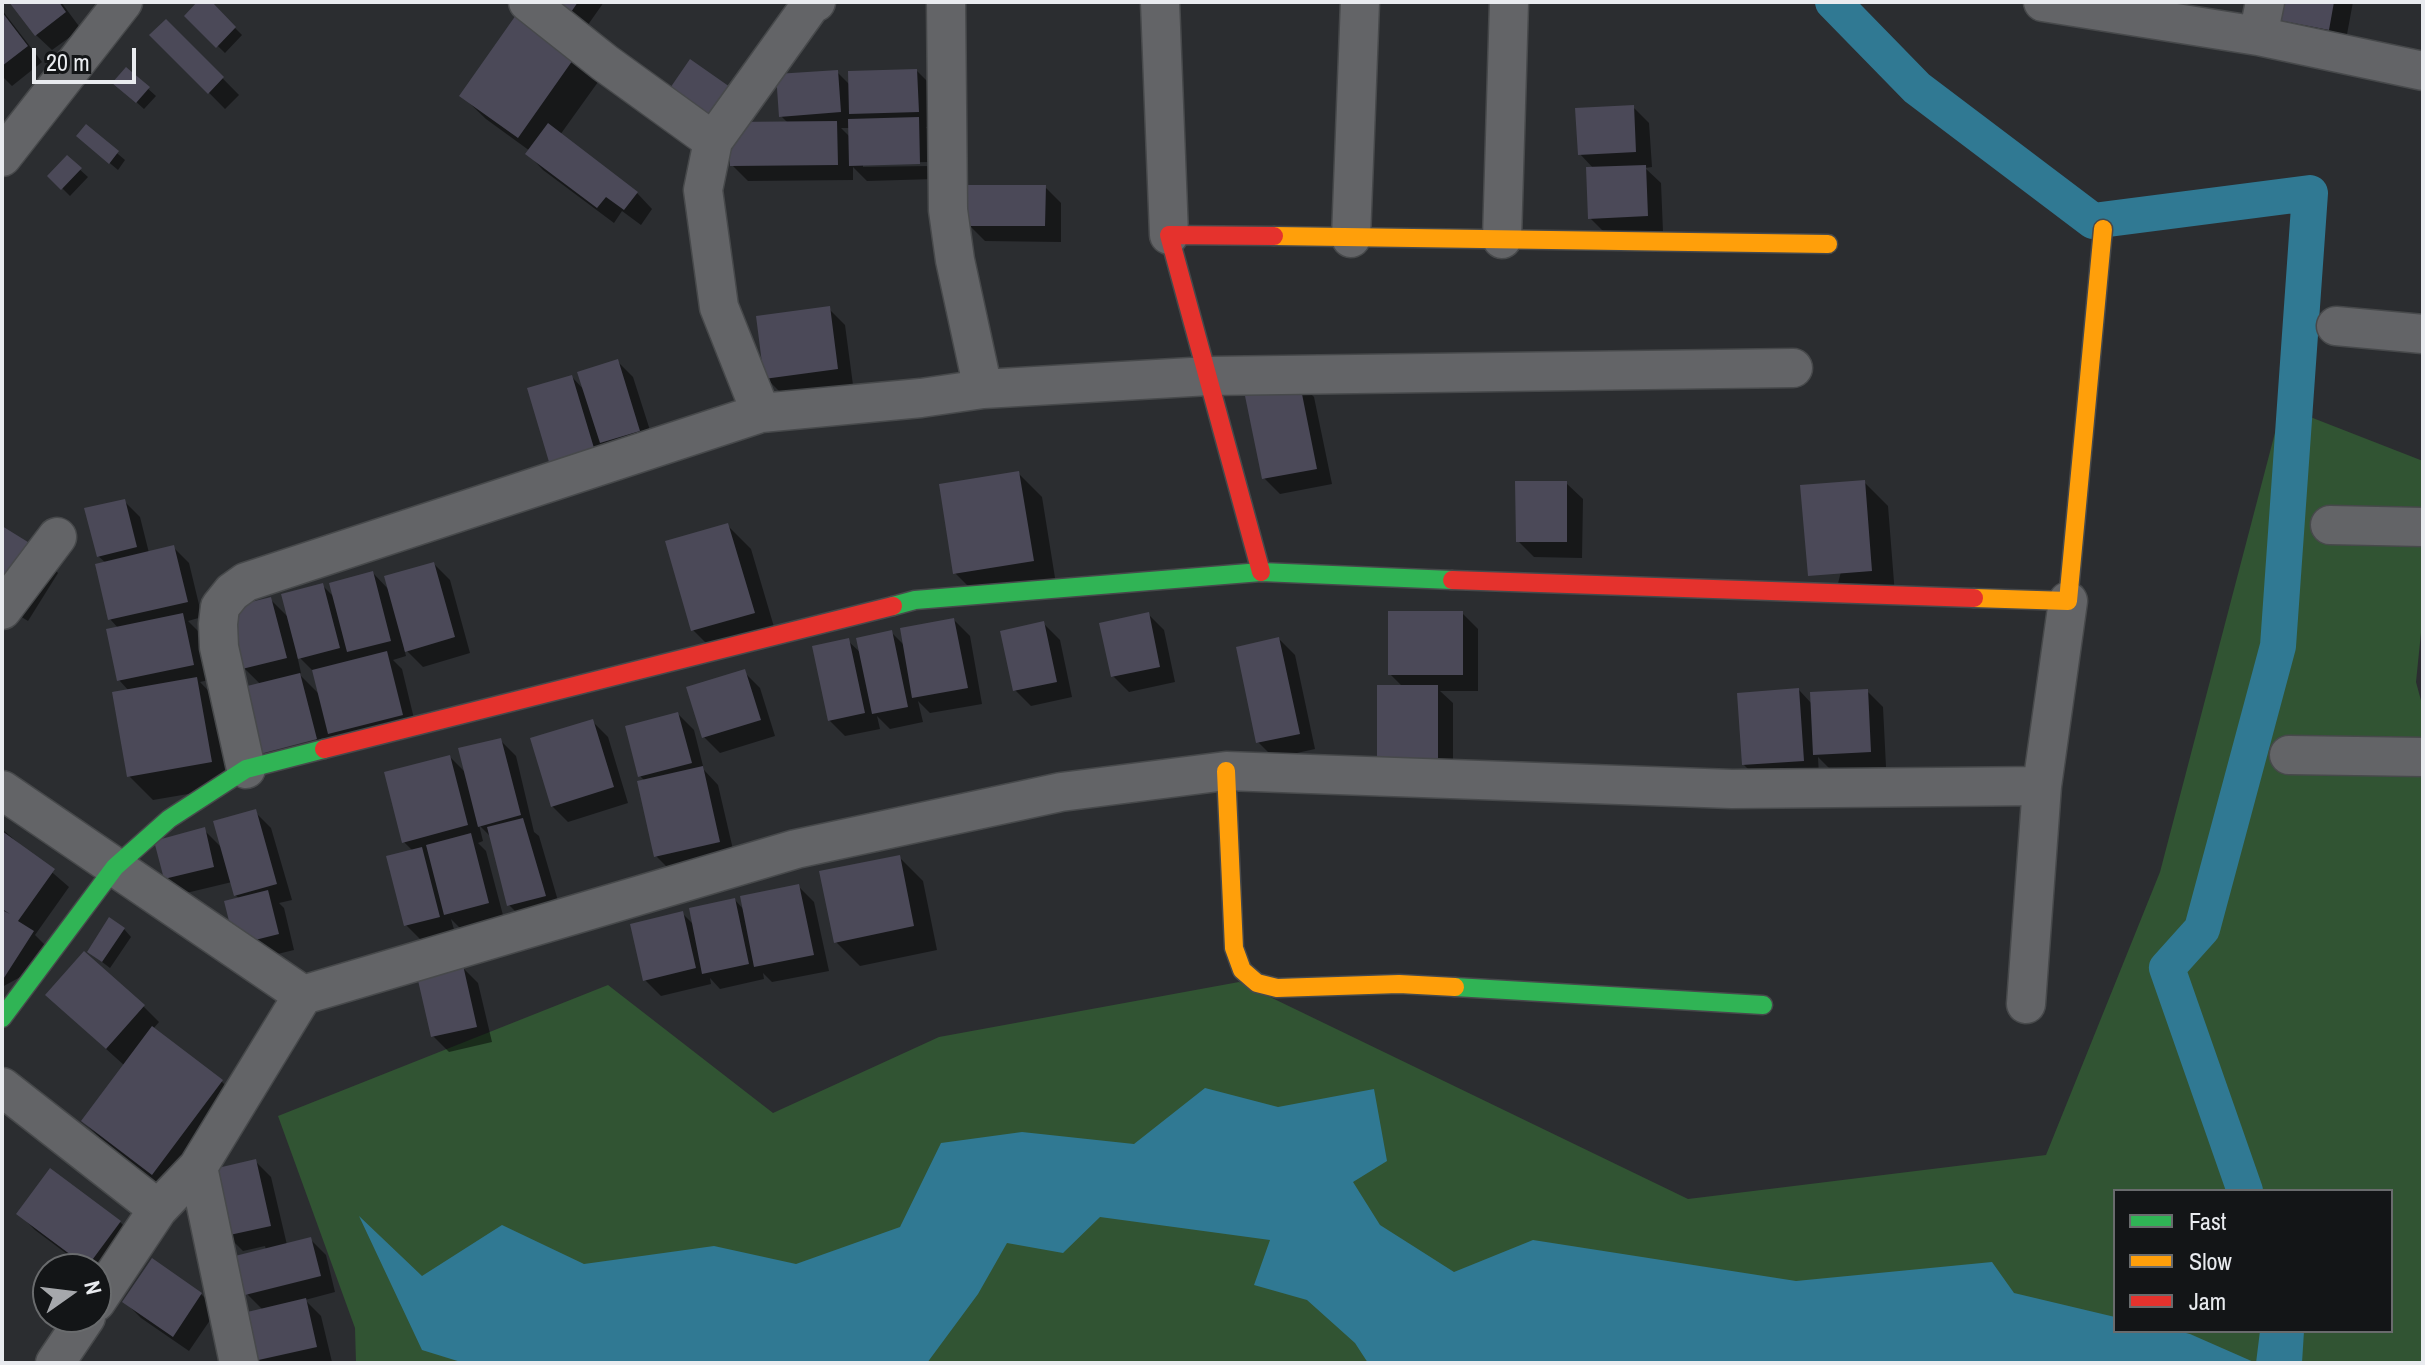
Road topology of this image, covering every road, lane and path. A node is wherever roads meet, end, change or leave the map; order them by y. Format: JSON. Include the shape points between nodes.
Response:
{"nodes":[{"id":1,"x":123,"y":2,"type":"edge"},
{"id":2,"x":528,"y":2,"type":"edge"},
{"id":3,"x":816,"y":2,"type":"edge"},
{"id":4,"x":946,"y":2,"type":"edge"},
{"id":5,"x":1160,"y":2,"type":"edge"},
{"id":6,"x":1360,"y":2,"type":"edge"},
{"id":7,"x":1509,"y":2,"type":"edge"},
{"id":8,"x":2043,"y":2,"type":"edge"},
{"id":9,"x":2261,"y":19,"type":"edge"},
{"id":10,"x":2423,"y":71,"type":"edge"},
{"id":11,"x":713,"y":141,"type":"junction"},
{"id":12,"x":2,"y":157,"type":"edge"},
{"id":13,"x":2103,"y":229,"type":"dead end"},
{"id":14,"x":1169,"y":235,"type":"junction"},
{"id":15,"x":1351,"y":238,"type":"junction"},
{"id":16,"x":1502,"y":239,"type":"junction"},
{"id":17,"x":1828,"y":244,"type":"dead end"},
{"id":18,"x":2336,"y":326,"type":"dead end"},
{"id":19,"x":2423,"y":334,"type":"edge"},
{"id":20,"x":1793,"y":368,"type":"dead end"},
{"id":21,"x":1209,"y":376,"type":"junction"},
{"id":22,"x":983,"y":389,"type":"junction"},
{"id":23,"x":761,"y":413,"type":"junction"},
{"id":24,"x":2330,"y":525,"type":"dead end"},
{"id":25,"x":2423,"y":527,"type":"edge"},
{"id":26,"x":57,"y":537,"type":"dead end"},
{"id":27,"x":1261,"y":572,"type":"junction"},
{"id":28,"x":2068,"y":601,"type":"junction"},
{"id":29,"x":2,"y":610,"type":"edge"},
{"id":30,"x":2289,"y":755,"type":"dead end"},
{"id":31,"x":2423,"y":757,"type":"edge"},
{"id":32,"x":246,"y":769,"type":"junction"},
{"id":33,"x":1226,"y":771,"type":"junction"},
{"id":34,"x":2042,"y":786,"type":"junction"},
{"id":35,"x":2,"y":790,"type":"edge"},
{"id":36,"x":115,"y":867,"type":"junction"},
{"id":37,"x":303,"y":995,"type":"junction"},
{"id":38,"x":2026,"y":1004,"type":"dead end"},
{"id":39,"x":1763,"y":1005,"type":"dead end"},
{"id":40,"x":2,"y":1018,"type":"edge"},
{"id":41,"x":2,"y":1087,"type":"edge"},
{"id":42,"x":198,"y":1167,"type":"junction"},
{"id":43,"x":158,"y":1209,"type":"junction"},
{"id":44,"x":112,"y":1278,"type":"edge"},
{"id":45,"x":75,"y":1333,"type":"edge"},
{"id":46,"x":55,"y":1363,"type":"edge"},
{"id":47,"x":239,"y":1363,"type":"edge"}],
"edges":[{"from":1,"to":12,"type":"street"},
{"from":2,"to":11,"type":"street"},
{"from":3,"to":11,"type":"street"},
{"from":4,"to":22,"type":"street","via":[[948,210]]},
{"from":5,"to":14,"type":"street"},
{"from":6,"to":15,"type":"street"},
{"from":7,"to":16,"type":"street"},
{"from":8,"to":9,"type":"street"},
{"from":9,"to":10,"type":"street"},
{"from":11,"to":23,"type":"street","via":[[703,190],[719,307]]},
{"from":13,"to":28,"type":"street"},
{"from":14,"to":15,"type":"street"},
{"from":14,"to":21,"type":"street"},
{"from":15,"to":16,"type":"street"},
{"from":16,"to":17,"type":"street"},
{"from":18,"to":19,"type":"street"},
{"from":20,"to":21,"type":"street"},
{"from":21,"to":22,"type":"street"},
{"from":21,"to":27,"type":"street"},
{"from":22,"to":23,"type":"street"},
{"from":23,"to":32,"type":"street","via":[[246,582],[220,607],[218,624]]},
{"from":24,"to":25,"type":"street"},
{"from":26,"to":29,"type":"street"},
{"from":27,"to":28,"type":"street"},
{"from":27,"to":32,"type":"street","via":[[915,600]]},
{"from":28,"to":34,"type":"street"},
{"from":30,"to":31,"type":"street"},
{"from":32,"to":36,"type":"street","via":[[169,819]]},
{"from":33,"to":34,"type":"street","via":[[1732,789]]},
{"from":33,"to":37,"type":"street","via":[[1061,792],[796,849]]},
{"from":33,"to":39,"type":"street","via":[[1234,948],[1242,970],[1257,983],[1277,988],[1399,984]]},
{"from":34,"to":38,"type":"street"},
{"from":35,"to":36,"type":"street"},
{"from":36,"to":37,"type":"street"},
{"from":36,"to":40,"type":"street"},
{"from":37,"to":42,"type":"street"},
{"from":41,"to":43,"type":"street"},
{"from":42,"to":43,"type":"street"},
{"from":42,"to":47,"type":"street"},
{"from":43,"to":44,"type":"street"},
{"from":45,"to":46,"type":"street"}]}
